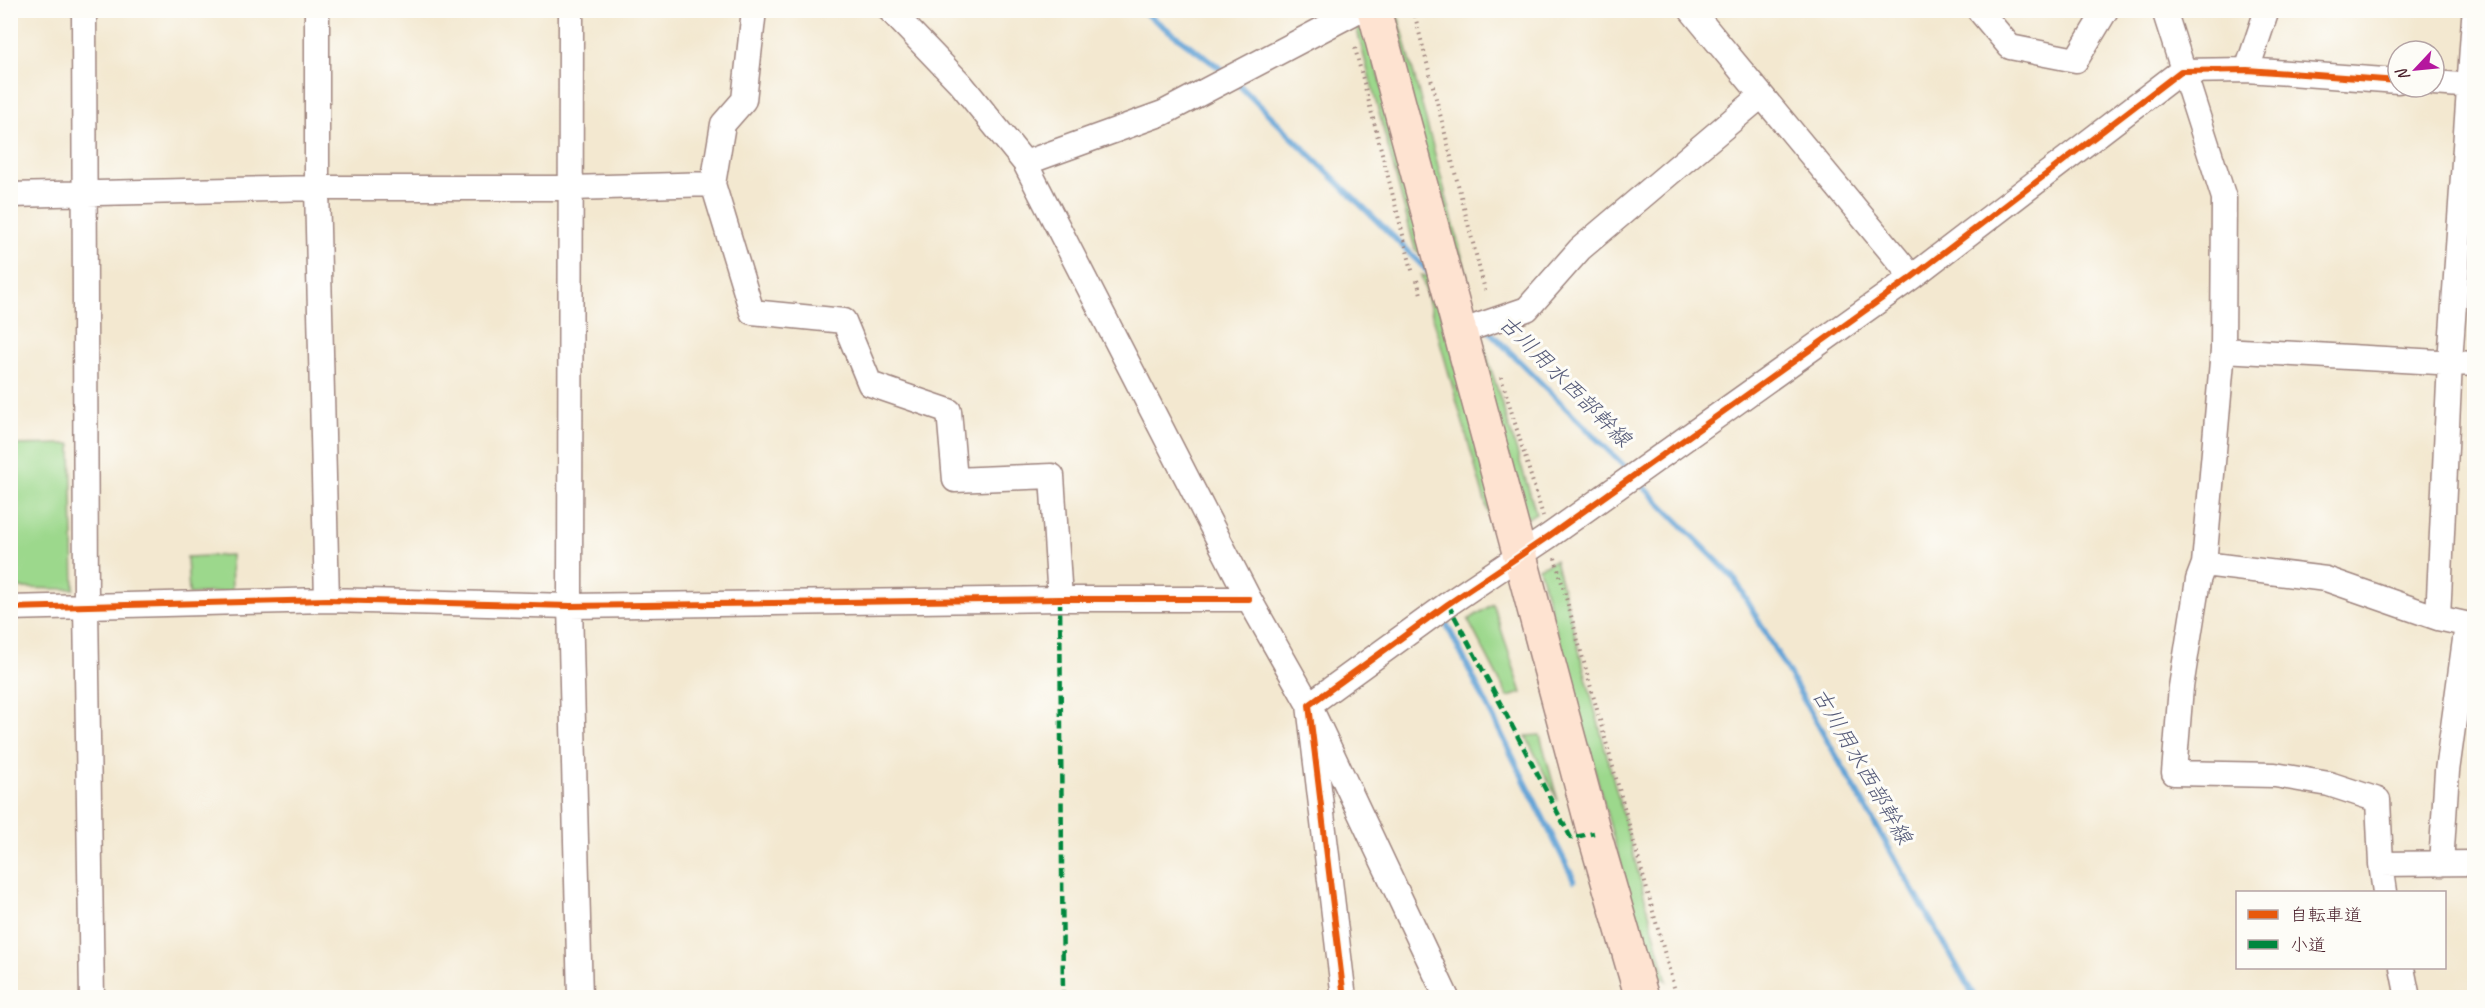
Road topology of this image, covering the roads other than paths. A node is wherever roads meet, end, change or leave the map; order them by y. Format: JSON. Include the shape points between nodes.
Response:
{"nodes":[{"id":1,"x":84,"y":10,"type":"edge"},
{"id":2,"x":317,"y":10,"type":"edge"},
{"id":3,"x":571,"y":10,"type":"edge"},
{"id":4,"x":754,"y":10,"type":"edge"},
{"id":5,"x":890,"y":10,"type":"edge"},
{"id":6,"x":1359,"y":10,"type":"edge"},
{"id":7,"x":1374,"y":10,"type":"edge"},
{"id":8,"x":1691,"y":10,"type":"edge"},
{"id":9,"x":1979,"y":10,"type":"edge"},
{"id":10,"x":2106,"y":10,"type":"edge"},
{"id":11,"x":2164,"y":10,"type":"edge"},
{"id":12,"x":2267,"y":10,"type":"edge"},
{"id":13,"x":2475,"y":18,"type":"edge"},
{"id":14,"x":2247,"y":70,"type":"junction"},
{"id":15,"x":2181,"y":71,"type":"junction"},
{"id":16,"x":2386,"y":80,"type":"edge"},
{"id":17,"x":2446,"y":84,"type":"edge"},
{"id":18,"x":2473,"y":86,"type":"edge"},
{"id":19,"x":1761,"y":96,"type":"junction"},
{"id":20,"x":1025,"y":163,"type":"junction"},
{"id":21,"x":713,"y":184,"type":"junction"},
{"id":22,"x":317,"y":188,"type":"junction"},
{"id":23,"x":571,"y":188,"type":"junction"},
{"id":24,"x":10,"y":195,"type":"edge"},
{"id":25,"x":86,"y":195,"type":"junction"},
{"id":26,"x":1912,"y":277,"type":"junction"},
{"id":27,"x":1460,"y":332,"type":"junction"},
{"id":28,"x":2223,"y":350,"type":"junction"},
{"id":29,"x":2450,"y":362,"type":"junction"},
{"id":30,"x":2475,"y":364,"type":"edge"},
{"id":31,"x":1520,"y":556,"type":"junction"},
{"id":32,"x":2205,"y":564,"type":"junction"},
{"id":33,"x":1060,"y":599,"type":"junction"},
{"id":34,"x":1249,"y":599,"type":"junction"},
{"id":35,"x":327,"y":600,"type":"junction"},
{"id":36,"x":570,"y":606,"type":"junction"},
{"id":37,"x":86,"y":607,"type":"junction"},
{"id":38,"x":10,"y":608,"type":"edge"},
{"id":39,"x":2438,"y":618,"type":"junction"},
{"id":40,"x":2471,"y":626,"type":"edge"},
{"id":41,"x":1309,"y":705,"type":"junction"},
{"id":42,"x":2475,"y":863,"type":"edge"},
{"id":43,"x":2381,"y":864,"type":"junction"},
{"id":44,"x":2441,"y":864,"type":"junction"},
{"id":45,"x":2385,"y":891,"type":"edge"},
{"id":46,"x":2402,"y":969,"type":"edge"},
{"id":47,"x":92,"y":998,"type":"edge"},
{"id":48,"x":580,"y":998,"type":"edge"},
{"id":49,"x":1344,"y":998,"type":"edge"},
{"id":50,"x":1448,"y":998,"type":"edge"},
{"id":51,"x":1642,"y":998,"type":"edge"},
{"id":52,"x":2408,"y":998,"type":"edge"}],
"edges":[{"from":1,"to":25,"type":"street"},
{"from":2,"to":22,"type":"street"},
{"from":3,"to":23,"type":"street"},
{"from":4,"to":21,"type":"street","via":[[744,100],[723,124]]},
{"from":5,"to":20,"type":"street","via":[[961,84]]},
{"from":6,"to":20,"type":"street","via":[[1163,113]]},
{"from":7,"to":27,"type":"street"},
{"from":8,"to":19,"type":"street"},
{"from":9,"to":10,"type":"street","via":[[2010,47],[2076,60]]},
{"from":11,"to":15,"type":"street"},
{"from":12,"to":14,"type":"street"},
{"from":13,"to":18,"type":"street"},
{"from":14,"to":15,"type":"street"},
{"from":14,"to":16,"type":"street"},
{"from":15,"to":26,"type":"street"},
{"from":15,"to":28,"type":"street","via":[[2224,198]]},
{"from":17,"to":18,"type":"street"},
{"from":18,"to":29,"type":"street"},
{"from":19,"to":26,"type":"street"},
{"from":19,"to":27,"type":"street","via":[[1580,249],[1527,309]]},
{"from":20,"to":34,"type":"street"},
{"from":21,"to":23,"type":"street"},
{"from":21,"to":33,"type":"street","via":[[752,312],[844,321],[870,384],[949,411],[955,480],[1052,476]]},
{"from":22,"to":23,"type":"street"},
{"from":22,"to":25,"type":"street"},
{"from":22,"to":35,"type":"street"},
{"from":23,"to":36,"type":"street"},
{"from":24,"to":25,"type":"street"},
{"from":25,"to":37,"type":"street"},
{"from":26,"to":31,"type":"street"},
{"from":27,"to":31,"type":"street"},
{"from":28,"to":29,"type":"street"},
{"from":28,"to":32,"type":"street"},
{"from":29,"to":30,"type":"street"},
{"from":29,"to":39,"type":"street"},
{"from":31,"to":41,"type":"street"},
{"from":31,"to":51,"type":"street"},
{"from":32,"to":39,"type":"street","via":[[2326,579]]},
{"from":32,"to":43,"type":"street","via":[[2198,580],[2181,687],[2174,773],[2275,775],[2329,784],[2378,800]]},
{"from":33,"to":34,"type":"street"},
{"from":33,"to":36,"type":"street"},
{"from":34,"to":41,"type":"street"},
{"from":35,"to":36,"type":"street"},
{"from":35,"to":37,"type":"street"},
{"from":36,"to":48,"type":"street"},
{"from":37,"to":38,"type":"street"},
{"from":37,"to":47,"type":"street"},
{"from":39,"to":40,"type":"street"},
{"from":40,"to":44,"type":"street","via":[[2446,771]]},
{"from":41,"to":49,"type":"street"},
{"from":41,"to":50,"type":"street"},
{"from":42,"to":44,"type":"street"},
{"from":43,"to":44,"type":"street"},
{"from":43,"to":45,"type":"street"},
{"from":46,"to":52,"type":"street"}]}
